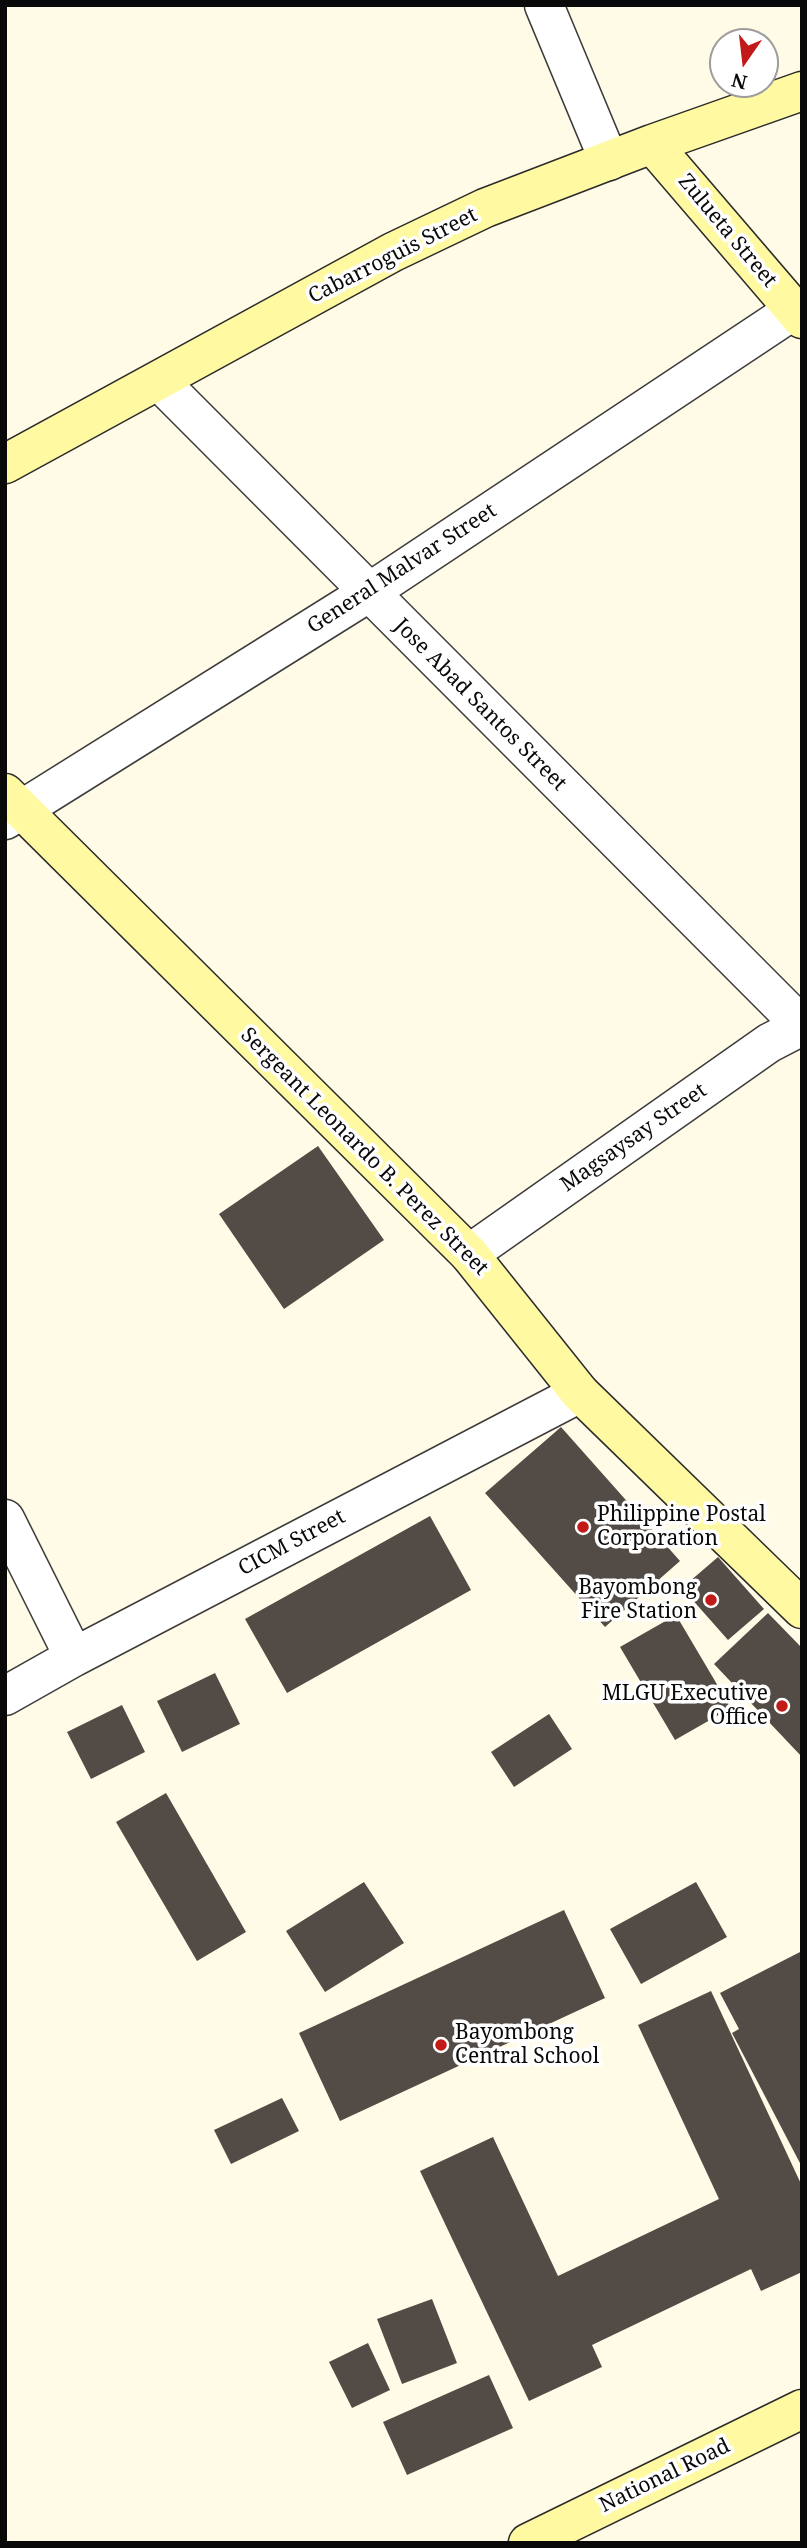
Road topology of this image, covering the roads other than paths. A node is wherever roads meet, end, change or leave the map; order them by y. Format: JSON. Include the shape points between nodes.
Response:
{"nodes":[{"id":1,"x":544,"y":5,"type":"edge"},
{"id":2,"x":802,"y":91,"type":"edge"},
{"id":3,"x":652,"y":144,"type":"junction"},
{"id":4,"x":609,"y":161,"type":"junction"},
{"id":5,"x":798,"y":314,"type":"edge"},
{"id":6,"x":160,"y":382,"type":"junction"},
{"id":7,"x":5,"y":464,"type":"edge"},
{"id":8,"x":368,"y":593,"type":"junction"},
{"id":9,"x":11,"y":807,"type":"edge"},
{"id":10,"x":802,"y":1026,"type":"edge"},
{"id":11,"x":469,"y":1254,"type":"junction"},
{"id":12,"x":580,"y":1393,"type":"junction"},
{"id":13,"x":5,"y":1519,"type":"edge"},
{"id":14,"x":802,"y":1609,"type":"edge"},
{"id":15,"x":74,"y":1657,"type":"junction"},
{"id":16,"x":5,"y":1696,"type":"edge"},
{"id":17,"x":802,"y":2409,"type":"edge"},
{"id":18,"x":528,"y":2543,"type":"edge"}],
"edges":[{"from":1,"to":4,"type":"street"},
{"from":2,"to":3,"type":"street","name":"Cabarroguis Street"},
{"from":3,"to":4,"type":"street","name":"Cabarroguis Street"},
{"from":3,"to":5,"type":"street","name":"Zulueta Street"},
{"from":4,"to":6,"type":"street","name":"Cabarroguis Street","via":[[485,208],[393,252]]},
{"from":5,"to":8,"type":"street","name":"General Malvar Street"},
{"from":6,"to":7,"type":"street","name":"Cabarroguis Street"},
{"from":6,"to":8,"type":"street","name":"Jose Abad Santos Street"},
{"from":8,"to":9,"type":"street","name":"General Malvar Street"},
{"from":8,"to":10,"type":"street","name":"Jose Abad Santos Street"},
{"from":9,"to":11,"type":"street","name":"Sergeant Leonardo B. Perez Street"},
{"from":10,"to":11,"type":"street","name":"Magsaysay Street","via":[[769,1043]]},
{"from":11,"to":12,"type":"street","name":"Sergeant Leonardo B. Perez Street"},
{"from":12,"to":14,"type":"street","name":"Sergeant Leonardo B. Perez Street"},
{"from":12,"to":15,"type":"street","name":"CICM Street"},
{"from":13,"to":15,"type":"street"},
{"from":15,"to":16,"type":"street","name":"CICM Street"},
{"from":17,"to":18,"type":"street","name":"National Road"}]}
